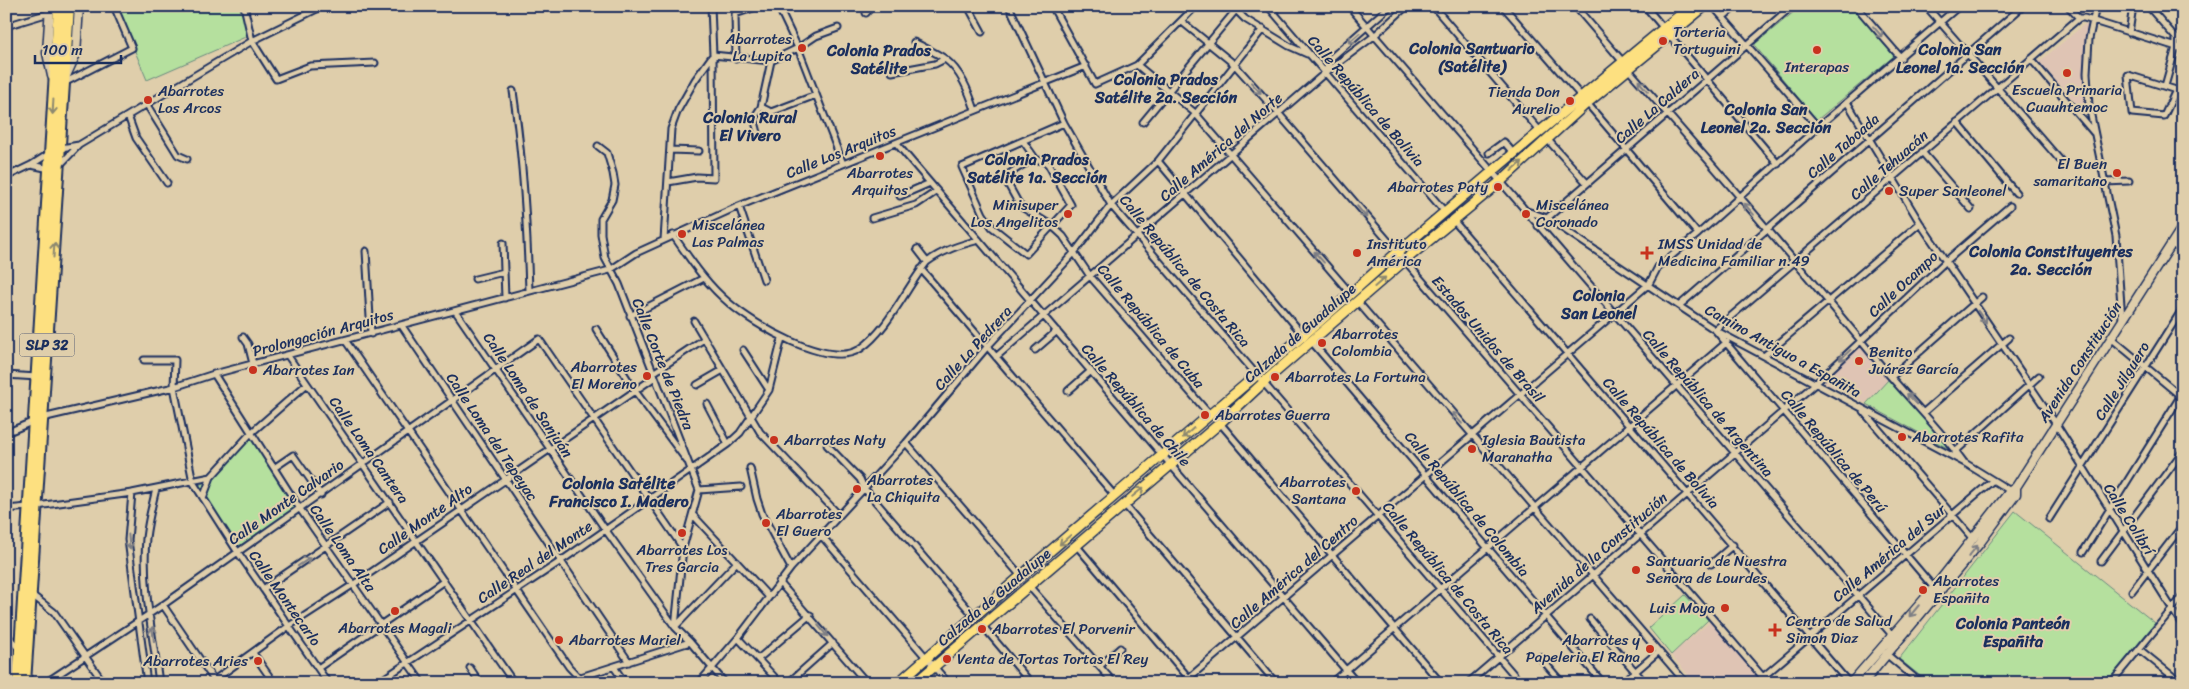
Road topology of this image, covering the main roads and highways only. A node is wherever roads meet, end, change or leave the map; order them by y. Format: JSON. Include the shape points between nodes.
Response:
{"nodes":[{"id":1,"x":60,"y":6,"type":"edge"},
{"id":2,"x":69,"y":6,"type":"edge"},
{"id":3,"x":79,"y":6,"type":"edge"},
{"id":4,"x":1690,"y":6,"type":"edge"},
{"id":5,"x":1705,"y":6,"type":"edge"},
{"id":6,"x":50,"y":10,"type":"edge"},
{"id":7,"x":1626,"y":65,"type":"junction"},
{"id":8,"x":59,"y":84,"type":"junction"},
{"id":9,"x":1544,"y":135,"type":"junction"},
{"id":10,"x":55,"y":167,"type":"junction"},
{"id":11,"x":2183,"y":226,"type":"edge"},
{"id":12,"x":1354,"y":298,"type":"junction"},
{"id":13,"x":1308,"y":338,"type":"junction"},
{"id":14,"x":38,"y":419,"type":"junction"},
{"id":15,"x":2014,"y":491,"type":"junction"},
{"id":16,"x":32,"y":506,"type":"junction"},
{"id":17,"x":21,"y":682,"type":"edge"},
{"id":18,"x":898,"y":683,"type":"edge"},
{"id":19,"x":915,"y":683,"type":"edge"},
{"id":20,"x":1850,"y":683,"type":"edge"},
{"id":21,"x":1863,"y":683,"type":"edge"}],
"edges":[{"from":1,"to":8,"type":"highway","number":"SLP 32"},
{"from":2,"to":8,"type":"highway","number":"SLP 32"},
{"from":3,"to":8,"type":"main road","via":[[76,54]]},
{"from":4,"to":7,"type":"main road","name":"Calzada de Guadalupe"},
{"from":5,"to":7,"type":"main road","name":"Calzada de Guadalupe","via":[[1671,36]]},
{"from":6,"to":8,"type":"main road","via":[[47,53]]},
{"from":7,"to":9,"type":"main road","name":"Calzada de Guadalupe"},
{"from":8,"to":10,"type":"highway","number":"SLP 32"},
{"from":9,"to":12,"type":"main road","name":"Calzada de Guadalupe","via":[[1514,155],[1397,253]]},
{"from":12,"to":9,"type":"main road","name":"Calzada de Guadalupe","one_way":true,"via":[[1500,182]]},
{"from":14,"to":10,"type":"highway","number":"SLP 32","one_way":true},
{"from":10,"to":14,"type":"highway","number":"SLP 32","via":[[37,377]]},
{"from":11,"to":15,"type":"main road","name":"Avenida Constitución"},
{"from":12,"to":13,"type":"main road","name":"Calzada de Guadalupe"},
{"from":13,"to":18,"type":"main road","name":"Calzada de Guadalupe","one_way":true,"via":[[1256,374]]},
{"from":19,"to":13,"type":"main road","name":"Calzada de Guadalupe","one_way":true,"via":[[1220,423]]},
{"from":14,"to":16,"type":"highway","number":"SLP 32"},
{"from":15,"to":20,"type":"main road","name":"Avenida Constitución","one_way":true},
{"from":21,"to":15,"type":"main road","name":"Avenida Constitución","one_way":true,"via":[[1979,544]]},
{"from":16,"to":17,"type":"highway","number":"SLP 32","via":[[20,650]]},
{"from":16,"to":17,"type":"highway","number":"SLP 32","via":[[31,594]]}]}
